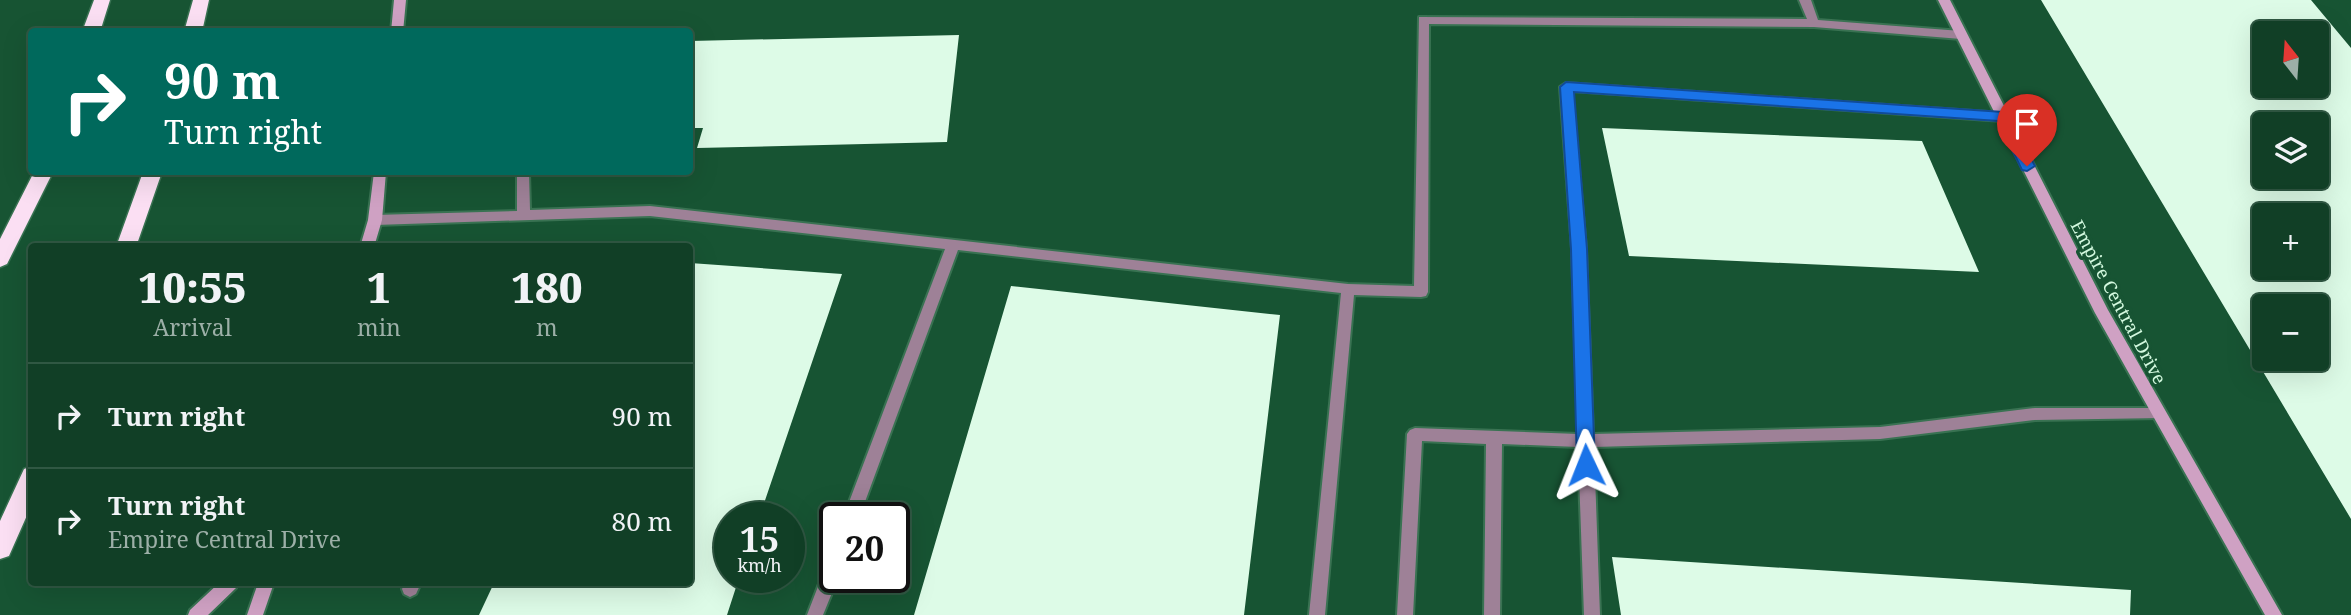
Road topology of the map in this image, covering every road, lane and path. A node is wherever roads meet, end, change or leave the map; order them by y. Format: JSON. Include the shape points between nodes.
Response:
{"nodes":[{"id":1,"x":102,"y":0,"type":"edge"},
{"id":2,"x":201,"y":0,"type":"edge"},
{"id":3,"x":400,"y":0,"type":"edge"},
{"id":4,"x":1805,"y":0,"type":"edge"},
{"id":5,"x":1944,"y":0,"type":"edge"},
{"id":6,"x":1814,"y":23,"type":"junction"},
{"id":7,"x":93,"y":28,"type":"edge"},
{"id":8,"x":194,"y":28,"type":"edge"},
{"id":9,"x":397,"y":28,"type":"edge"},
{"id":10,"x":1961,"y":35,"type":"junction"},
{"id":11,"x":2003,"y":117,"type":"junction"},
{"id":12,"x":42,"y":175,"type":"edge"},
{"id":13,"x":151,"y":175,"type":"edge"},
{"id":14,"x":380,"y":175,"type":"edge"},
{"id":15,"x":523,"y":175,"type":"edge"},
{"id":16,"x":524,"y":215,"type":"junction"},
{"id":17,"x":374,"y":220,"type":"junction"},
{"id":18,"x":127,"y":243,"type":"edge"},
{"id":19,"x":368,"y":243,"type":"edge"},
{"id":20,"x":954,"y":244,"type":"junction"},
{"id":21,"x":0,"y":259,"type":"edge"},
{"id":22,"x":1348,"y":289,"type":"junction"},
{"id":23,"x":2157,"y":414,"type":"junction"},
{"id":24,"x":1494,"y":438,"type":"junction"},
{"id":25,"x":1585,"y":440,"type":"junction"},
{"id":26,"x":28,"y":485,"type":"edge"},
{"id":27,"x":858,"y":502,"type":"edge"},
{"id":28,"x":0,"y":548,"type":"edge"},
{"id":29,"x":227,"y":586,"type":"edge"},
{"id":30,"x":264,"y":590,"type":"edge"},
{"id":31,"x":823,"y":593,"type":"edge"},
{"id":32,"x":196,"y":615,"type":"edge"},
{"id":33,"x":255,"y":615,"type":"edge"},
{"id":34,"x":270,"y":615,"type":"edge"},
{"id":35,"x":815,"y":615,"type":"edge"},
{"id":36,"x":1318,"y":615,"type":"edge"},
{"id":37,"x":1405,"y":615,"type":"edge"},
{"id":38,"x":1492,"y":615,"type":"edge"},
{"id":39,"x":1592,"y":615,"type":"edge"},
{"id":40,"x":2274,"y":615,"type":"edge"}],
"edges":[{"from":1,"to":7,"type":"highway"},
{"from":2,"to":8,"type":"highway"},
{"from":3,"to":9,"type":"street"},
{"from":4,"to":6,"type":"lane"},
{"from":5,"to":10,"type":"street","name":"Empire Central Drive"},
{"from":6,"to":10,"type":"lane"},
{"from":6,"to":22,"type":"lane","via":[[1423,20],[1421,292]]},
{"from":10,"to":11,"type":"street","name":"Empire Central Drive"},
{"from":11,"to":23,"type":"street","name":"Empire Central Drive"},
{"from":11,"to":25,"type":"lane","via":[[1566,87],[1579,249]]},
{"from":12,"to":21,"type":"highway"},
{"from":13,"to":18,"type":"highway"},
{"from":14,"to":17,"type":"street"},
{"from":15,"to":16,"type":"lane"},
{"from":16,"to":17,"type":"lane"},
{"from":16,"to":20,"type":"lane","via":[[650,211]]},
{"from":17,"to":19,"type":"street"},
{"from":20,"to":22,"type":"lane"},
{"from":20,"to":27,"type":"lane"},
{"from":22,"to":36,"type":"lane"},
{"from":23,"to":25,"type":"lane","via":[[2035,414],[1880,433]]},
{"from":23,"to":40,"type":"street","name":"Empire Central Drive"},
{"from":24,"to":25,"type":"lane"},
{"from":24,"to":37,"type":"lane","via":[[1415,434]]},
{"from":24,"to":38,"type":"lane"},
{"from":25,"to":39,"type":"lane"},
{"from":26,"to":28,"type":"highway"},
{"from":29,"to":32,"type":"street"},
{"from":30,"to":33,"type":"street"},
{"from":30,"to":34,"type":"street"},
{"from":31,"to":35,"type":"lane"}]}
